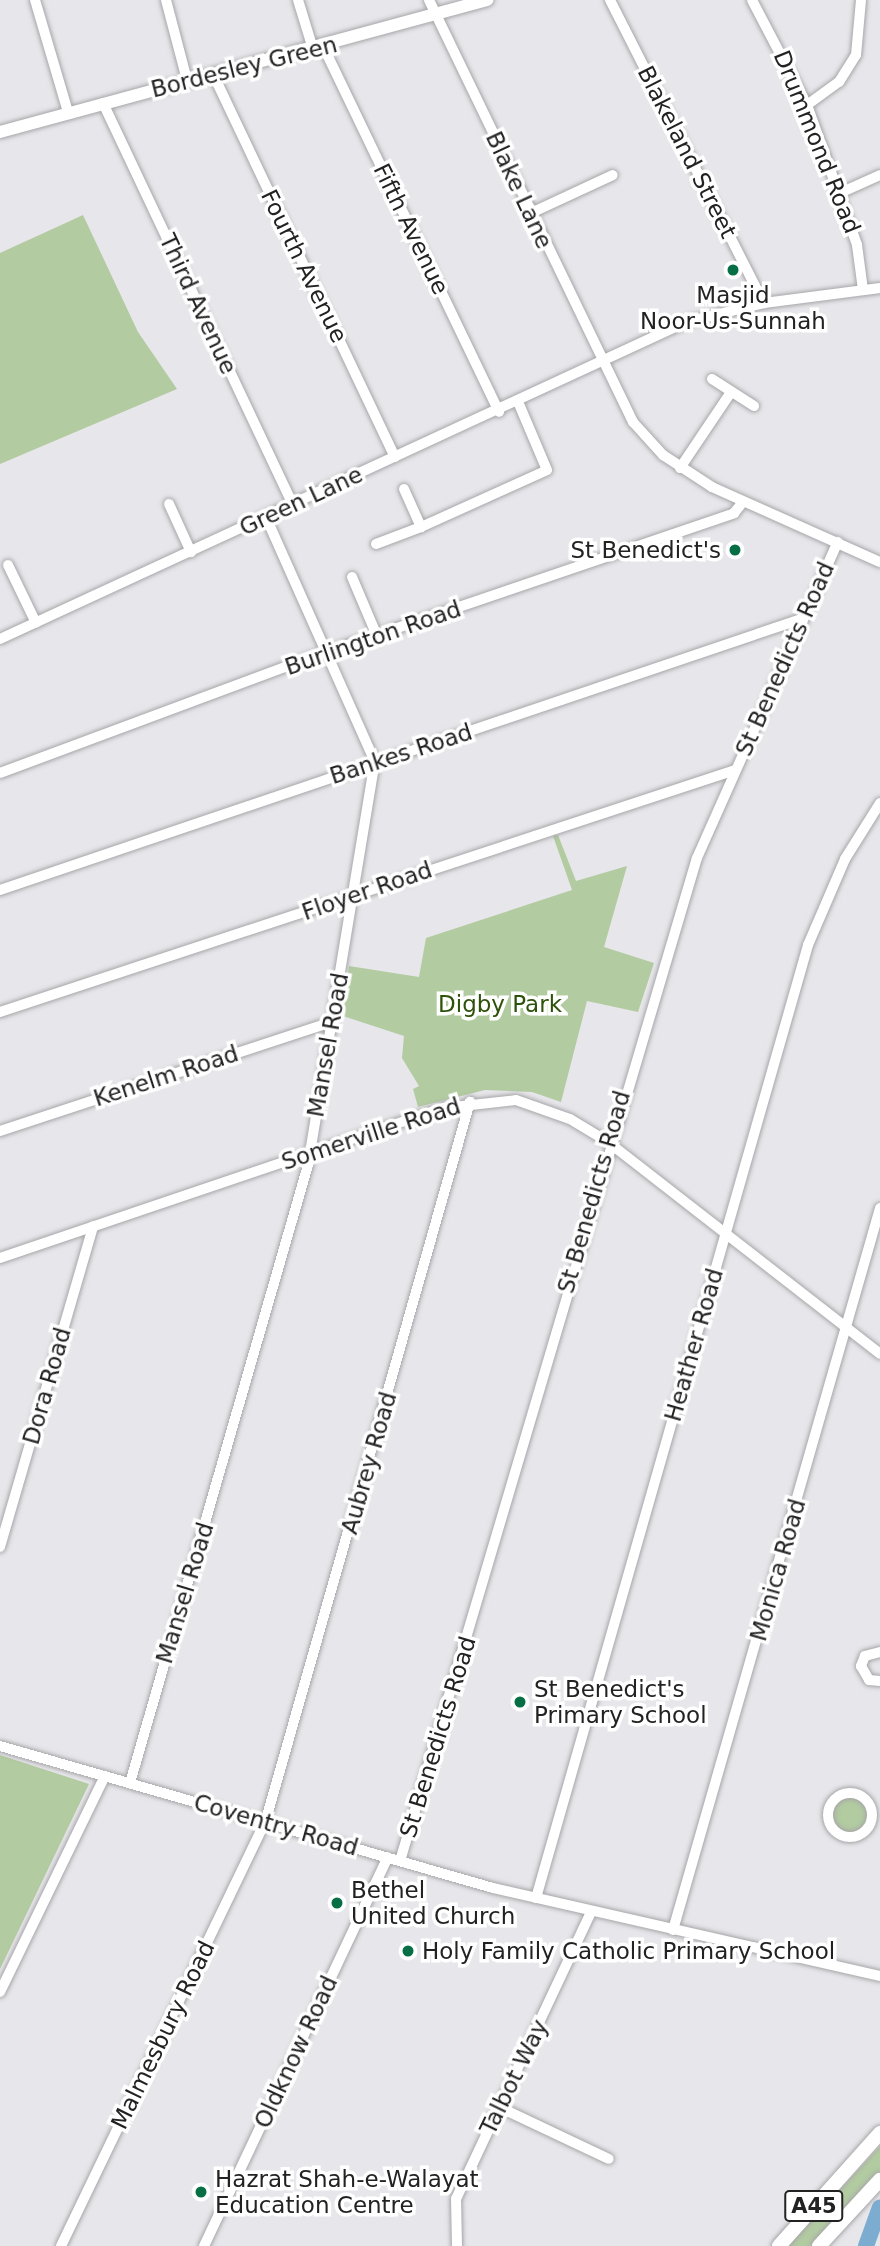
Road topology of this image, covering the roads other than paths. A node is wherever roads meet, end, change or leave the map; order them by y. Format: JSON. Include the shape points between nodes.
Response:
{"nodes":[{"id":1,"x":35,"y":0,"type":"edge"},
{"id":2,"x":166,"y":0,"type":"edge"},
{"id":3,"x":298,"y":0,"type":"edge"},
{"id":4,"x":429,"y":0,"type":"edge"},
{"id":5,"x":487,"y":0,"type":"edge"},
{"id":6,"x":610,"y":0,"type":"edge"},
{"id":7,"x":752,"y":0,"type":"edge"},
{"id":8,"x":861,"y":0,"type":"edge"},
{"id":9,"x":435,"y":17,"type":"junction"},
{"id":10,"x":318,"y":48,"type":"junction"},
{"id":11,"x":213,"y":74,"type":"junction"},
{"id":12,"x":187,"y":80,"type":"junction"},
{"id":13,"x":103,"y":103,"type":"junction"},
{"id":14,"x":807,"y":105,"type":"junction"},
{"id":15,"x":68,"y":112,"type":"junction"},
{"id":16,"x":0,"y":132,"type":"edge"},
{"id":17,"x":614,"y":175,"type":"dead end"},
{"id":18,"x":880,"y":175,"type":"edge"},
{"id":19,"x":840,"y":193,"type":"junction"},
{"id":20,"x":531,"y":213,"type":"junction"},
{"id":21,"x":880,"y":288,"type":"edge"},
{"id":22,"x":863,"y":290,"type":"junction"},
{"id":23,"x":764,"y":303,"type":"junction"},
{"id":24,"x":602,"y":364,"type":"junction"},
{"id":25,"x":712,"y":379,"type":"dead end"},
{"id":26,"x":731,"y":392,"type":"junction"},
{"id":27,"x":519,"y":404,"type":"junction"},
{"id":28,"x":754,"y":405,"type":"dead end"},
{"id":29,"x":499,"y":412,"type":"junction"},
{"id":30,"x":396,"y":457,"type":"junction"},
{"id":31,"x":680,"y":468,"type":"junction"},
{"id":32,"x":404,"y":489,"type":"dead end"},
{"id":33,"x":743,"y":502,"type":"junction"},
{"id":34,"x":169,"y":504,"type":"dead end"},
{"id":35,"x":293,"y":505,"type":"junction"},
{"id":36,"x":267,"y":517,"type":"junction"},
{"id":37,"x":421,"y":527,"type":"junction"},
{"id":38,"x":838,"y":541,"type":"junction"},
{"id":39,"x":376,"y":544,"type":"dead end"},
{"id":40,"x":191,"y":552,"type":"junction"},
{"id":41,"x":880,"y":562,"type":"edge"},
{"id":42,"x":8,"y":565,"type":"dead end"},
{"id":43,"x":352,"y":577,"type":"dead end"},
{"id":44,"x":801,"y":619,"type":"junction"},
{"id":45,"x":36,"y":623,"type":"junction"},
{"id":46,"x":377,"y":636,"type":"junction"},
{"id":47,"x":0,"y":639,"type":"edge"},
{"id":48,"x":327,"y":653,"type":"junction"},
{"id":49,"x":375,"y":762,"type":"junction"},
{"id":50,"x":735,"y":770,"type":"junction"},
{"id":51,"x":0,"y":774,"type":"edge"},
{"id":52,"x":880,"y":803,"type":"edge"},
{"id":53,"x":0,"y":890,"type":"edge"},
{"id":54,"x":354,"y":895,"type":"junction"},
{"id":55,"x":0,"y":1012,"type":"edge"},
{"id":56,"x":332,"y":1022,"type":"junction"},
{"id":57,"x":470,"y":1102,"type":"junction"},
{"id":58,"x":0,"y":1131,"type":"edge"},
{"id":59,"x":608,"y":1142,"type":"junction"},
{"id":60,"x":311,"y":1152,"type":"junction"},
{"id":61,"x":880,"y":1208,"type":"edge"},
{"id":62,"x":93,"y":1226,"type":"junction"},
{"id":63,"x":727,"y":1234,"type":"junction"},
{"id":64,"x":0,"y":1258,"type":"edge"},
{"id":65,"x":848,"y":1325,"type":"junction"},
{"id":66,"x":880,"y":1354,"type":"edge"},
{"id":67,"x":0,"y":1547,"type":"edge"},
{"id":68,"x":880,"y":1651,"type":"edge"},
{"id":69,"x":880,"y":1681,"type":"edge"},
{"id":70,"x":0,"y":1746,"type":"edge"},
{"id":71,"x":106,"y":1776,"type":"junction"},
{"id":72,"x":130,"y":1783,"type":"junction"},
{"id":73,"x":265,"y":1823,"type":"junction"},
{"id":74,"x":875,"y":1825,"type":"edge"},
{"id":75,"x":388,"y":1857,"type":"junction"},
{"id":76,"x":400,"y":1861,"type":"junction"},
{"id":77,"x":536,"y":1898,"type":"junction"},
{"id":78,"x":592,"y":1912,"type":"junction"},
{"id":79,"x":673,"y":1930,"type":"junction"},
{"id":80,"x":880,"y":1976,"type":"edge"},
{"id":81,"x":0,"y":1992,"type":"edge"},
{"id":82,"x":501,"y":2108,"type":"junction"},
{"id":83,"x":880,"y":2133,"type":"edge"},
{"id":84,"x":609,"y":2159,"type":"dead end"},
{"id":85,"x":880,"y":2180,"type":"edge"},
{"id":86,"x":61,"y":2246,"type":"edge"},
{"id":87,"x":204,"y":2246,"type":"edge"},
{"id":88,"x":457,"y":2246,"type":"edge"},
{"id":89,"x":779,"y":2246,"type":"edge"},
{"id":90,"x":819,"y":2246,"type":"edge"}],
"edges":[{"from":1,"to":15,"type":"street"},
{"from":2,"to":12,"type":"street"},
{"from":3,"to":10,"type":"street","name":"Fifth Avenue"},
{"from":4,"to":9,"type":"street","name":"Blake Lane"},
{"from":5,"to":9,"type":"main road","name":"Bordesley Green"},
{"from":6,"to":23,"type":"street","name":"Blakeland Street"},
{"from":7,"to":14,"type":"street","name":"Drummond Road"},
{"from":8,"to":14,"type":"street","via":[[856,55],[839,82]]},
{"from":9,"to":10,"type":"main road","name":"Bordesley Green"},
{"from":9,"to":20,"type":"street","name":"Blake Lane"},
{"from":10,"to":11,"type":"main road","name":"Bordesley Green"},
{"from":10,"to":29,"type":"street","name":"Fifth Avenue"},
{"from":11,"to":12,"type":"main road","name":"Bordesley Green"},
{"from":11,"to":30,"type":"street","name":"Fourth Avenue"},
{"from":12,"to":13,"type":"main road","name":"Bordesley Green"},
{"from":13,"to":15,"type":"main road","name":"Bordesley Green"},
{"from":13,"to":35,"type":"street","name":"Third Avenue"},
{"from":14,"to":19,"type":"street","name":"Drummond Road"},
{"from":15,"to":16,"type":"main road","name":"Bordesley Green"},
{"from":17,"to":20,"type":"street"},
{"from":18,"to":19,"type":"street"},
{"from":19,"to":22,"type":"street","name":"Drummond Road","via":[[857,245]]},
{"from":20,"to":24,"type":"street","name":"Blake Lane"},
{"from":21,"to":22,"type":"street","name":"Green Lane"},
{"from":22,"to":23,"type":"street","name":"Green Lane"},
{"from":23,"to":24,"type":"street","name":"Green Lane","via":[[686,322]]},
{"from":24,"to":27,"type":"street","name":"Green Lane"},
{"from":24,"to":31,"type":"street","name":"Blake Lane","via":[[633,422]]},
{"from":25,"to":26,"type":"street"},
{"from":26,"to":28,"type":"street"},
{"from":26,"to":31,"type":"street"},
{"from":27,"to":29,"type":"street","name":"Green Lane"},
{"from":27,"to":37,"type":"street","via":[[547,470]]},
{"from":29,"to":30,"type":"street","name":"Green Lane"},
{"from":30,"to":35,"type":"street","name":"Green Lane"},
{"from":31,"to":33,"type":"street","name":"Blake Lane"},
{"from":32,"to":37,"type":"street"},
{"from":33,"to":38,"type":"street","name":"Blake Lane"},
{"from":33,"to":46,"type":"street","name":"Burlington Road","via":[[734,513]]},
{"from":34,"to":40,"type":"street"},
{"from":35,"to":36,"type":"street","name":"Green Lane"},
{"from":36,"to":40,"type":"street","name":"Green Lane"},
{"from":36,"to":48,"type":"street"},
{"from":37,"to":39,"type":"street"},
{"from":38,"to":41,"type":"street","name":"Blake Lane"},
{"from":38,"to":44,"type":"street","name":"St Benedicts Road"},
{"from":40,"to":45,"type":"street","name":"Green Lane"},
{"from":42,"to":45,"type":"street"},
{"from":43,"to":46,"type":"street"},
{"from":44,"to":49,"type":"street","name":"Bankes Road"},
{"from":44,"to":50,"type":"street","name":"St Benedicts Road"},
{"from":45,"to":47,"type":"street","name":"Green Lane"},
{"from":46,"to":48,"type":"street","name":"Burlington Road"},
{"from":48,"to":49,"type":"street"},
{"from":48,"to":51,"type":"street","name":"Burlington Road"},
{"from":49,"to":53,"type":"street","name":"Bankes Road"},
{"from":49,"to":54,"type":"street","name":"Mansel Road"},
{"from":50,"to":54,"type":"street","name":"Floyer Road"},
{"from":50,"to":59,"type":"street","name":"St Benedicts Road","via":[[697,858]]},
{"from":52,"to":63,"type":"street","name":"Heather Road","via":[[845,859],[808,945]]},
{"from":54,"to":55,"type":"street","name":"Floyer Road"},
{"from":54,"to":56,"type":"street","name":"Mansel Road"},
{"from":56,"to":58,"type":"street","name":"Kenelm Road"},
{"from":56,"to":60,"type":"street","name":"Mansel Road"},
{"from":57,"to":59,"type":"street","name":"Somerville Road","via":[[538,1106]]},
{"from":57,"to":60,"type":"street","name":"Somerville Road"},
{"from":57,"to":73,"type":"street","name":"Aubrey Road"},
{"from":59,"to":63,"type":"street","name":"Somerville Road"},
{"from":59,"to":76,"type":"street","name":"St Benedicts Road"},
{"from":60,"to":62,"type":"street","name":"Somerville Road"},
{"from":60,"to":72,"type":"street","name":"Mansel Road"},
{"from":61,"to":65,"type":"street","name":"Monica Road"},
{"from":62,"to":64,"type":"street","name":"Somerville Road"},
{"from":62,"to":67,"type":"street","name":"Dora Road"},
{"from":63,"to":65,"type":"street","name":"Somerville Road"},
{"from":63,"to":77,"type":"street","name":"Heather Road"},
{"from":65,"to":66,"type":"street","name":"Somerville Road"},
{"from":65,"to":79,"type":"street","name":"Monica Road"},
{"from":68,"to":69,"type":"street","via":[[865,1656],[861,1666],[869,1680]]},
{"from":70,"to":71,"type":"street","name":"Coventry Road"},
{"from":71,"to":72,"type":"street","name":"Coventry Road"},
{"from":71,"to":81,"type":"street"},
{"from":72,"to":73,"type":"street","name":"Coventry Road"},
{"from":73,"to":75,"type":"street","name":"Coventry Road"},
{"from":73,"to":86,"type":"street","name":"Malmesbury Road"},
{"from":74,"to":74,"type":"street","via":[[856,1837],[844,1837],[831,1827],[830,1805],[844,1794],[858,1795],[869,1804]]},
{"from":75,"to":76,"type":"street","name":"Coventry Road"},
{"from":75,"to":87,"type":"street","name":"Oldknow Road"},
{"from":76,"to":77,"type":"street","name":"Coventry Road"},
{"from":77,"to":78,"type":"street","name":"Coventry Road"},
{"from":78,"to":79,"type":"street","name":"Coventry Road"},
{"from":78,"to":82,"type":"street","name":"Talbot Way"},
{"from":79,"to":80,"type":"street","name":"Coventry Road"},
{"from":82,"to":84,"type":"street"},
{"from":82,"to":88,"type":"street","name":"Talbot Way","via":[[456,2199]]},
{"from":83,"to":89,"type":"highway","number":"A45"},
{"from":85,"to":90,"type":"highway","number":"A45"}]}
